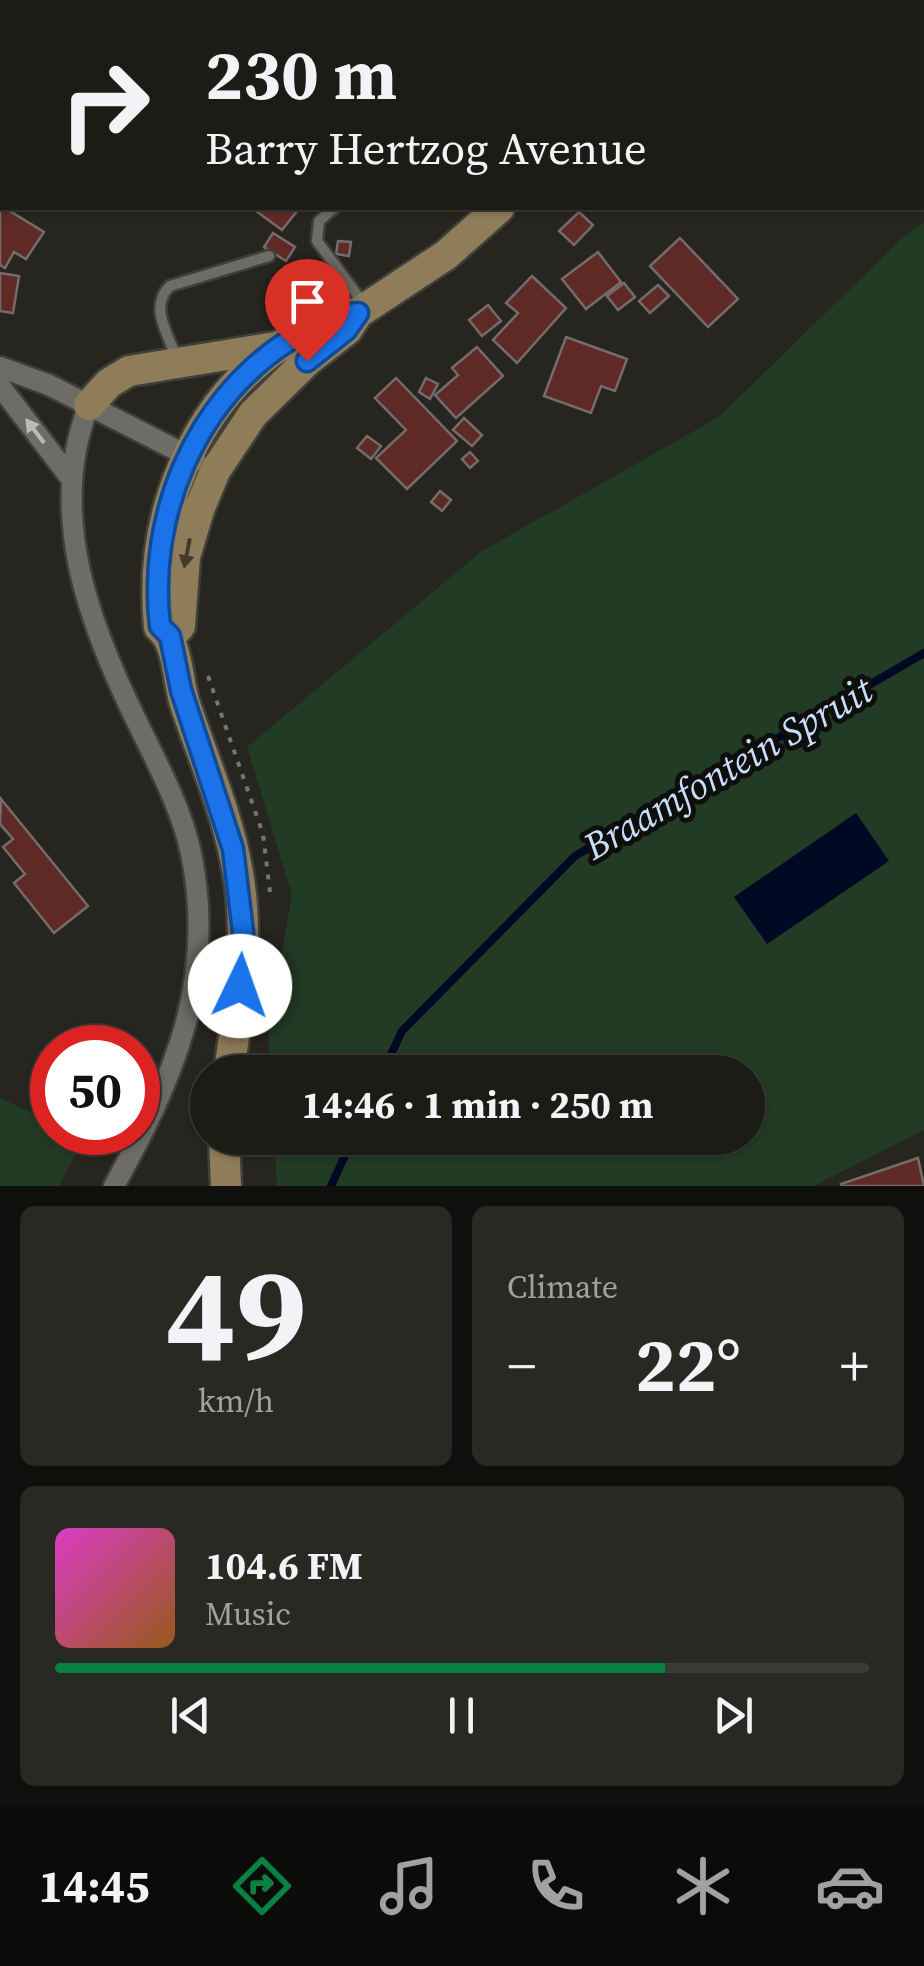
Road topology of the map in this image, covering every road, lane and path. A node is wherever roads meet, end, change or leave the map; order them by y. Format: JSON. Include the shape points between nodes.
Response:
{"nodes":[{"id":1,"x":332,"y":210,"type":"edge"},
{"id":2,"x":497,"y":210,"type":"edge"},
{"id":3,"x":269,"y":256,"type":"dead end"},
{"id":4,"x":362,"y":310,"type":"junction"},
{"id":5,"x":278,"y":347,"type":"junction"},
{"id":6,"x":178,"y":362,"type":"junction"},
{"id":7,"x":0,"y":367,"type":"edge"},
{"id":8,"x":0,"y":386,"type":"edge"},
{"id":9,"x":88,"y":405,"type":"junction"},
{"id":10,"x":188,"y":456,"type":"junction"},
{"id":11,"x":216,"y":471,"type":"junction"},
{"id":12,"x":69,"y":476,"type":"junction"},
{"id":13,"x":170,"y":636,"type":"junction"},
{"id":14,"x":231,"y":1055,"type":"edge"},
{"id":15,"x":225,"y":1155,"type":"edge"},
{"id":16,"x":114,"y":1186,"type":"edge"},
{"id":17,"x":226,"y":1186,"type":"edge"}],
"edges":[{"from":1,"to":4,"type":"lane","via":[[318,222],[316,241]]},
{"from":2,"to":4,"type":"main road","via":[[446,255]]},
{"from":3,"to":6,"type":"lane","via":[[170,286],[160,296]]},
{"from":4,"to":5,"type":"main road","via":[[332,315]]},
{"from":4,"to":11,"type":"main road","via":[[253,414]]},
{"from":5,"to":6,"type":"main road"},
{"from":5,"to":10,"type":"main road","via":[[226,396]]},
{"from":6,"to":9,"type":"main road","via":[[117,376]]},
{"from":7,"to":9,"type":"street"},
{"from":12,"to":8,"type":"street","one_way":true},
{"from":9,"to":10,"type":"street"},
{"from":9,"to":12,"type":"street"},
{"from":10,"to":11,"type":"street"},
{"from":10,"to":13,"type":"main road","via":[[158,562],[160,626]]},
{"from":11,"to":13,"type":"main road","one_way":true,"via":[[190,535],[180,626]]},
{"from":12,"to":16,"type":"street","via":[[71,525],[91,611],[174,799],[196,891],[192,994],[179,1056]]},
{"from":13,"to":14,"type":"main road","via":[[239,874],[242,962]]},
{"from":15,"to":17,"type":"main road"}]}
